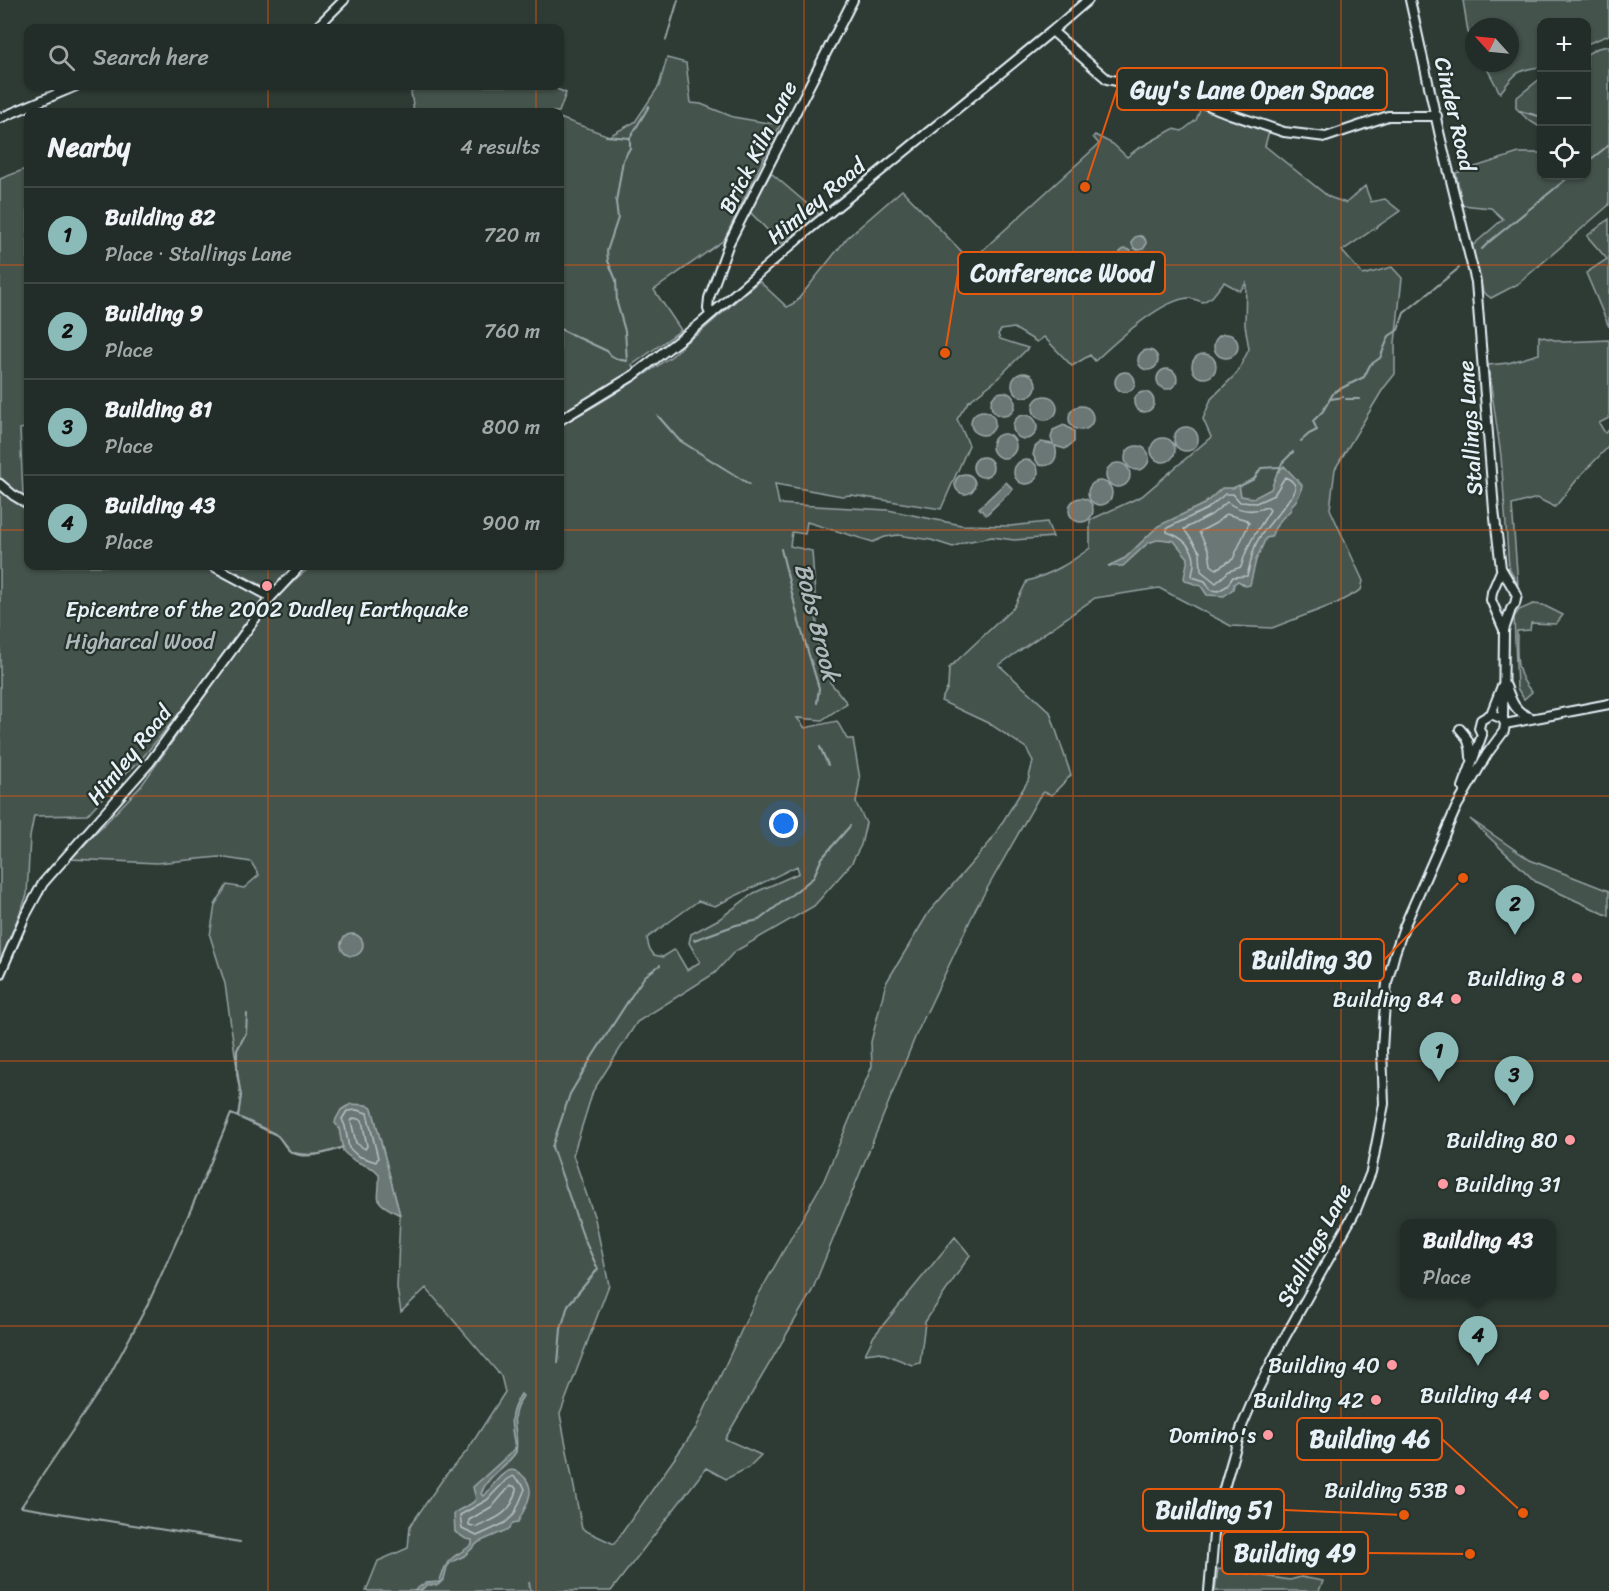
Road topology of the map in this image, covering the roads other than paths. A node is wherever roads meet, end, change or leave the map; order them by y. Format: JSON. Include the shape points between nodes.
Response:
{"nodes":[{"id":1,"x":344,"y":0,"type":"edge"},
{"id":2,"x":853,"y":0,"type":"edge"},
{"id":3,"x":1088,"y":0,"type":"edge"},
{"id":4,"x":1410,"y":0,"type":"edge"},
{"id":5,"x":320,"y":24,"type":"edge"},
{"id":6,"x":1052,"y":31,"type":"junction"},
{"id":7,"x":66,"y":90,"type":"edge"},
{"id":8,"x":1437,"y":116,"type":"junction"},
{"id":9,"x":0,"y":118,"type":"edge"},
{"id":10,"x":1476,"y":282,"type":"joint"},
{"id":11,"x":710,"y":314,"type":"junction"},
{"id":12,"x":564,"y":418,"type":"edge"},
{"id":13,"x":0,"y":484,"type":"edge"},
{"id":14,"x":24,"y":502,"type":"edge"},
{"id":15,"x":220,"y":570,"type":"edge"},
{"id":16,"x":296,"y":570,"type":"edge"},
{"id":17,"x":1501,"y":571,"type":"junction"},
{"id":18,"x":1512,"y":587,"type":"junction"},
{"id":19,"x":1494,"y":589,"type":"junction"},
{"id":20,"x":271,"y":597,"type":"junction"},
{"id":21,"x":1496,"y":608,"type":"junction"},
{"id":22,"x":1511,"y":609,"type":"junction"},
{"id":23,"x":1504,"y":630,"type":"junction"},
{"id":24,"x":1504,"y":679,"type":"junction"},
{"id":25,"x":1609,"y":704,"type":"edge"},
{"id":26,"x":1491,"y":714,"type":"junction"},
{"id":27,"x":1531,"y":717,"type":"junction"},
{"id":28,"x":1504,"y":721,"type":"junction"},
{"id":29,"x":1460,"y":729,"type":"dead end"},
{"id":30,"x":1482,"y":735,"type":"junction"},
{"id":31,"x":1499,"y":737,"type":"junction"},
{"id":32,"x":1471,"y":765,"type":"junction"},
{"id":33,"x":1456,"y":808,"type":"junction"},
{"id":34,"x":0,"y":974,"type":"edge"},
{"id":35,"x":1209,"y":1591,"type":"edge"}],
"edges":[{"from":1,"to":5,"type":"main road"},
{"from":2,"to":11,"type":"main road","name":"Brick Kiln Lane","via":[[729,243],[709,298]]},
{"from":3,"to":6,"type":"main road","name":"Himley Road"},
{"from":4,"to":8,"type":"main road","name":"Cinder Road"},
{"from":6,"to":8,"type":"main road","via":[[1110,80],[1180,94],[1284,132],[1329,136],[1388,116]]},
{"from":6,"to":11,"type":"main road","name":"Himley Road"},
{"from":7,"to":9,"type":"main road"},
{"from":8,"to":10,"type":"main road","name":"Cinder Road"},
{"from":10,"to":17,"type":"main road","name":"Stallings Lane"},
{"from":11,"to":12,"type":"main road","name":"Himley Road","via":[[634,375]]},
{"from":13,"to":14,"type":"main road"},
{"from":15,"to":20,"type":"main road"},
{"from":16,"to":20,"type":"main road","name":"Himley Road"},
{"from":17,"to":18,"type":"main road","name":"Stallings Lane"},
{"from":17,"to":19,"type":"main road","name":"Stallings Lane"},
{"from":18,"to":19,"type":"main road","via":[[1502,585]]},
{"from":18,"to":22,"type":"main road","via":[[1517,600]]},
{"from":19,"to":21,"type":"main road","via":[[1491,600]]},
{"from":20,"to":34,"type":"main road","name":"Himley Road","via":[[150,762],[43,883]]},
{"from":21,"to":22,"type":"main road"},
{"from":21,"to":23,"type":"main road"},
{"from":22,"to":23,"type":"main road"},
{"from":23,"to":24,"type":"main road"},
{"from":24,"to":26,"type":"main road"},
{"from":24,"to":27,"type":"main road","via":[[1517,709]]},
{"from":24,"to":28,"type":"main road"},
{"from":25,"to":27,"type":"main road"},
{"from":26,"to":28,"type":"main road"},
{"from":26,"to":30,"type":"main road","via":[[1481,720]]},
{"from":27,"to":28,"type":"main road"},
{"from":28,"to":31,"type":"main road"},
{"from":29,"to":32,"type":"main road","via":[[1471,748]]},
{"from":30,"to":31,"type":"main road","via":[[1488,739]]},
{"from":30,"to":32,"type":"main road"},
{"from":31,"to":33,"type":"main road"},
{"from":32,"to":33,"type":"main road"},
{"from":33,"to":35,"type":"main road","name":"Stallings Lane","via":[[1404,927],[1387,983],[1382,1050],[1384,1104],[1371,1172],[1356,1210],[1280,1346],[1242,1426],[1220,1502]]}]}
